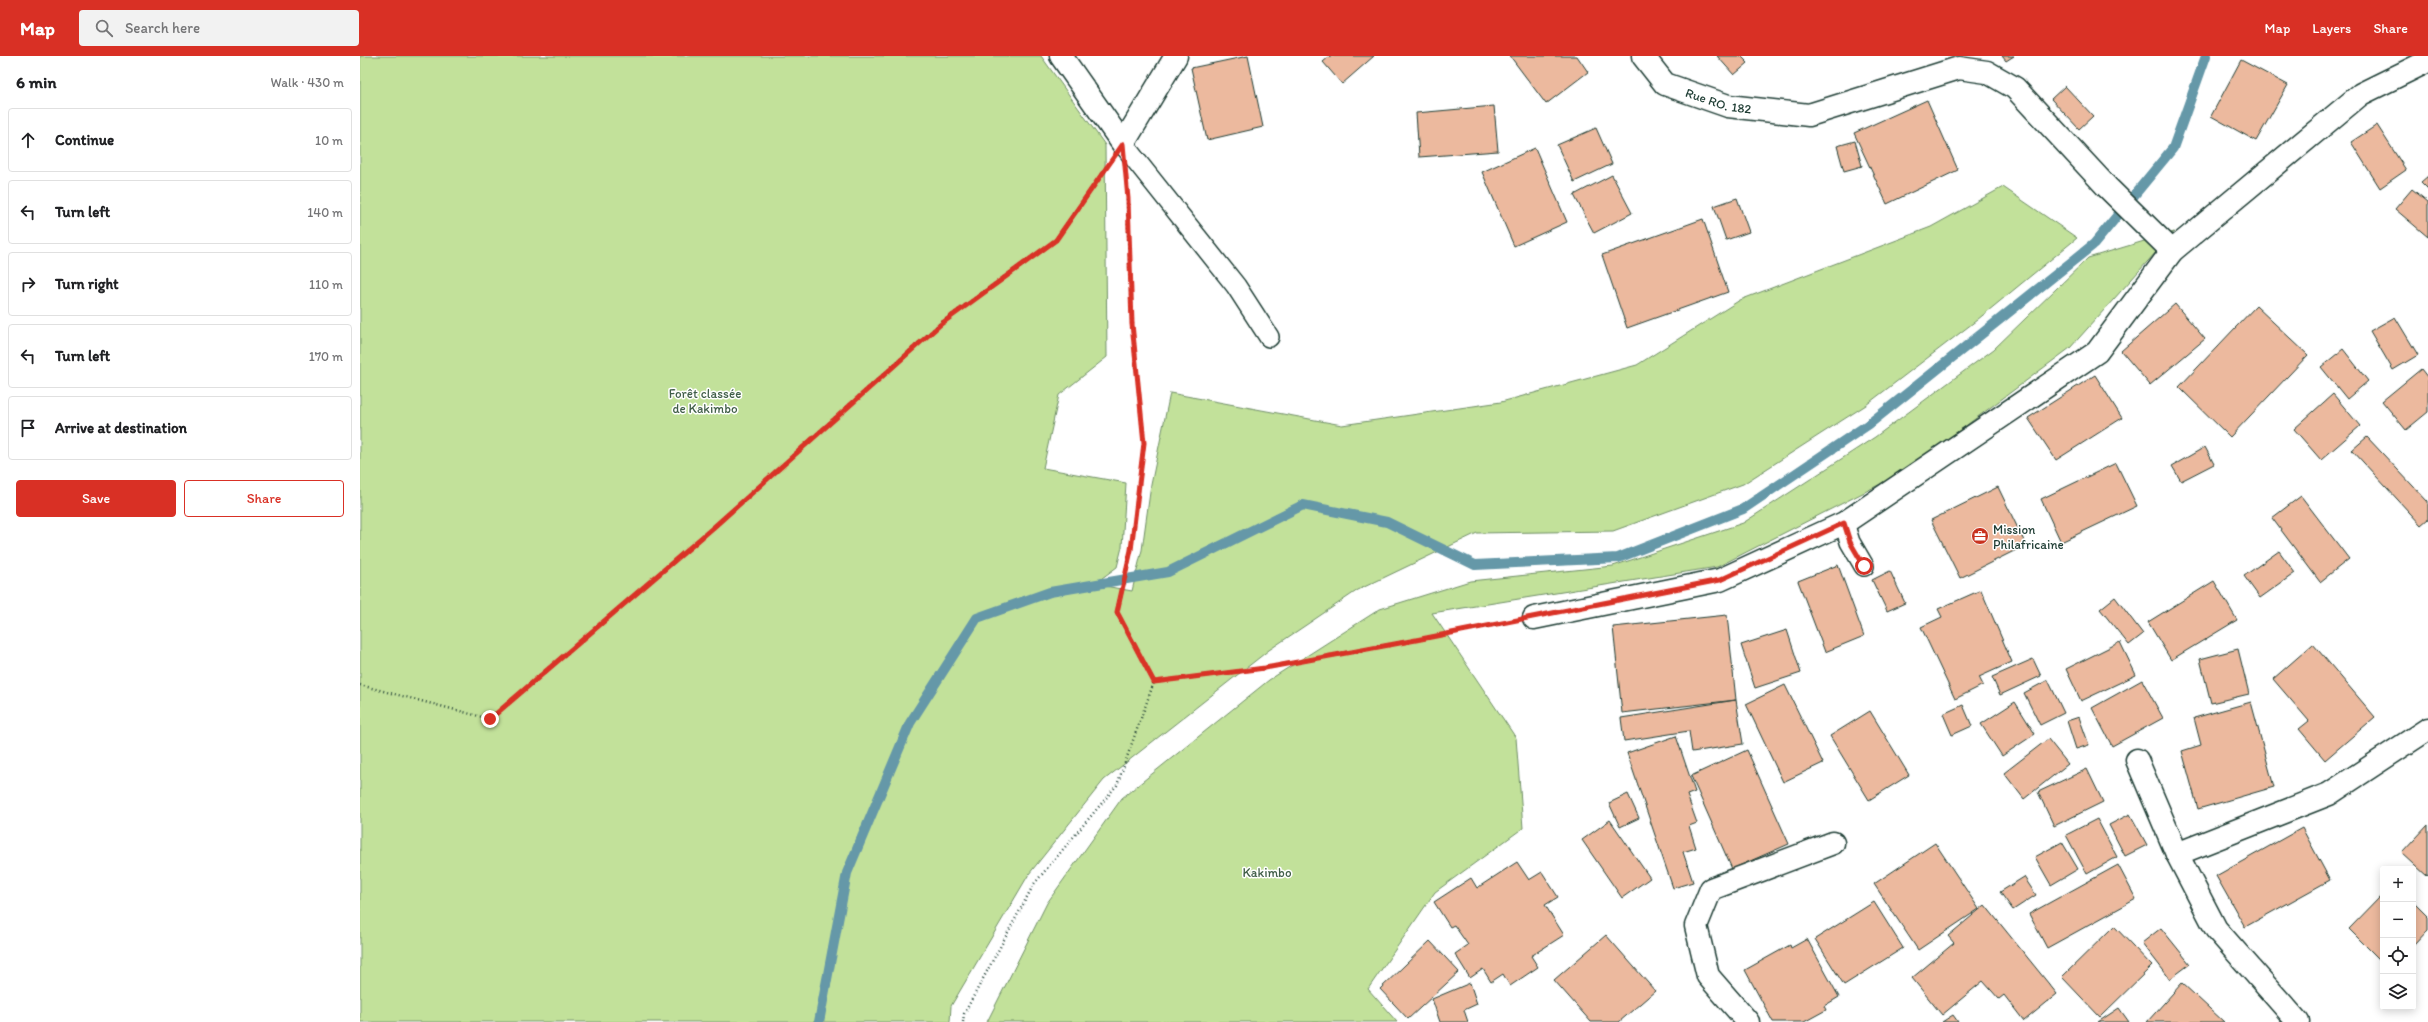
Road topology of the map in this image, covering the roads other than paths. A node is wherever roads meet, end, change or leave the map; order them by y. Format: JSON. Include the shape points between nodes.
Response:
{"nodes":[{"id":1,"x":1061,"y":56,"type":"edge"},
{"id":2,"x":1176,"y":56,"type":"edge"},
{"id":3,"x":1643,"y":56,"type":"edge"},
{"id":4,"x":2428,"y":61,"type":"edge"},
{"id":5,"x":1123,"y":144,"type":"junction"},
{"id":6,"x":2172,"y":251,"type":"junction"},
{"id":7,"x":1268,"y":337,"type":"dead end"},
{"id":8,"x":1844,"y":523,"type":"junction"},
{"id":9,"x":1864,"y":566,"type":"dead end"},
{"id":10,"x":1534,"y":618,"type":"road end"},
{"id":11,"x":2428,"y":729,"type":"edge"},
{"id":12,"x":2137,"y":760,"type":"dead end"},
{"id":13,"x":1832,"y":843,"type":"dead end"},
{"id":14,"x":2177,"y":854,"type":"junction"},
{"id":15,"x":1748,"y":1022,"type":"edge"},
{"id":16,"x":2298,"y":1022,"type":"edge"}],
"edges":[{"from":1,"to":5,"type":"street"},
{"from":2,"to":5,"type":"street"},
{"from":3,"to":6,"type":"street","name":"Rue RO. 182","via":[[1665,84],[1728,106],[1809,115],[1959,68],[1987,72],[2015,88],[2107,187]]},
{"from":4,"to":6,"type":"street","via":[[2361,94]]},
{"from":5,"to":7,"type":"lane","via":[[1236,286]]},
{"from":6,"to":8,"type":"street","via":[[2097,352]]},
{"from":8,"to":9,"type":"lane","via":[[1850,542]]},
{"from":8,"to":10,"type":"street","via":[[1720,580]]},
{"from":11,"to":14,"type":"street","via":[[2329,794]]},
{"from":12,"to":14,"type":"street"},
{"from":13,"to":15,"type":"street","via":[[1711,889],[1696,926],[1708,976]]},
{"from":14,"to":16,"type":"street","via":[[2216,930]]}]}
